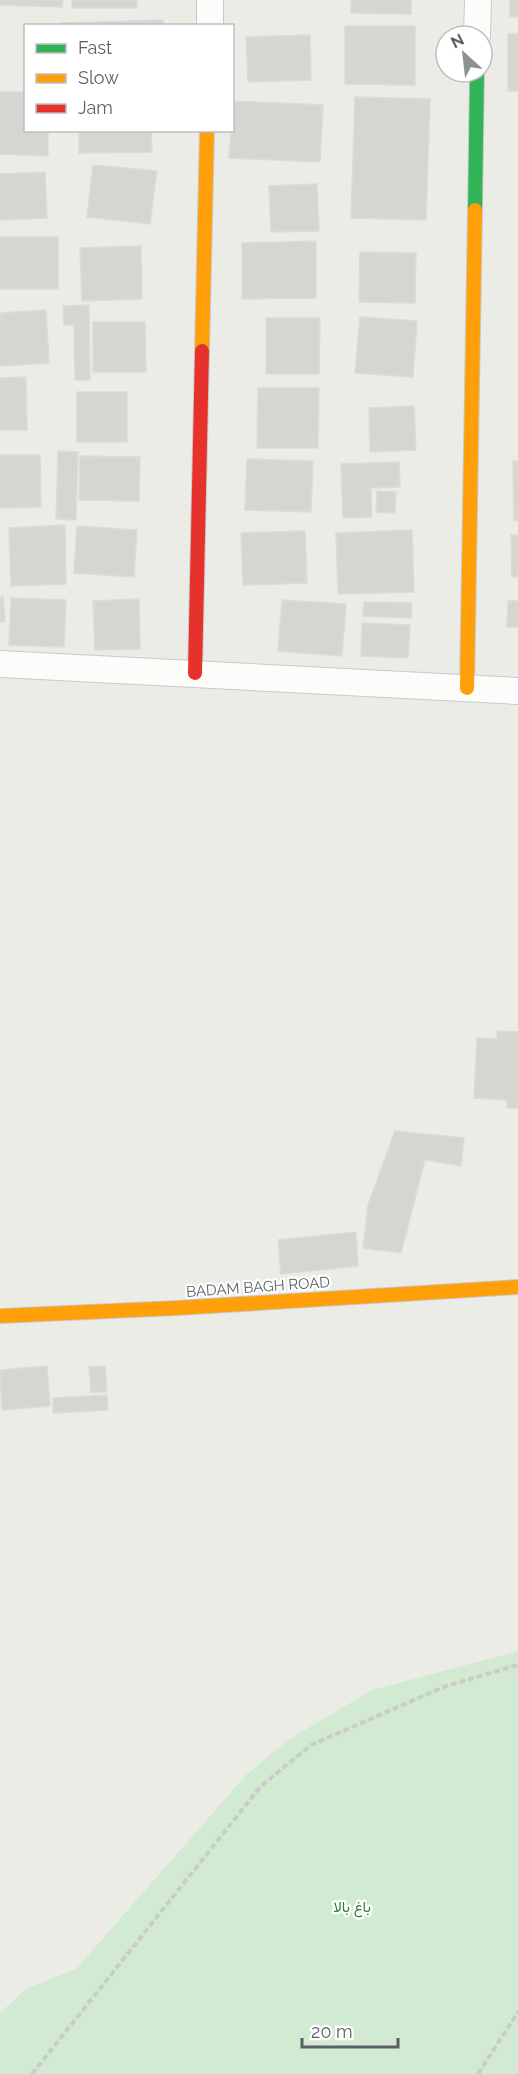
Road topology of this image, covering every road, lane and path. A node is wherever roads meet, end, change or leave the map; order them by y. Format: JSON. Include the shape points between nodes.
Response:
{"nodes":[{"id":1,"x":210,"y":0,"type":"edge"},
{"id":2,"x":478,"y":0,"type":"edge"},
{"id":3,"x":210,"y":24,"type":"edge"},
{"id":4,"x":477,"y":24,"type":"edge"},
{"id":5,"x":477,"y":84,"type":"edge"},
{"id":6,"x":207,"y":132,"type":"edge"},
{"id":7,"x":0,"y":664,"type":"edge"},
{"id":8,"x":195,"y":673,"type":"junction"},
{"id":9,"x":467,"y":688,"type":"junction"},
{"id":10,"x":518,"y":691,"type":"edge"},
{"id":11,"x":518,"y":1287,"type":"edge"},
{"id":12,"x":0,"y":1316,"type":"edge"},
{"id":13,"x":518,"y":1665,"type":"edge"},
{"id":14,"x":518,"y":2012,"type":"edge"},
{"id":15,"x":32,"y":2074,"type":"edge"},
{"id":16,"x":478,"y":2074,"type":"edge"}],
"edges":[{"from":1,"to":3,"type":"street"},
{"from":2,"to":4,"type":"street"},
{"from":5,"to":9,"type":"street"},
{"from":6,"to":8,"type":"street"},
{"from":7,"to":8,"type":"street"},
{"from":8,"to":9,"type":"street"},
{"from":9,"to":10,"type":"street"},
{"from":11,"to":12,"type":"street","name":"BADAM BAGH ROAD"},
{"from":13,"to":15,"type":"path","via":[[446,1686],[311,1745],[261,1786]]},
{"from":14,"to":16,"type":"path"}]}
